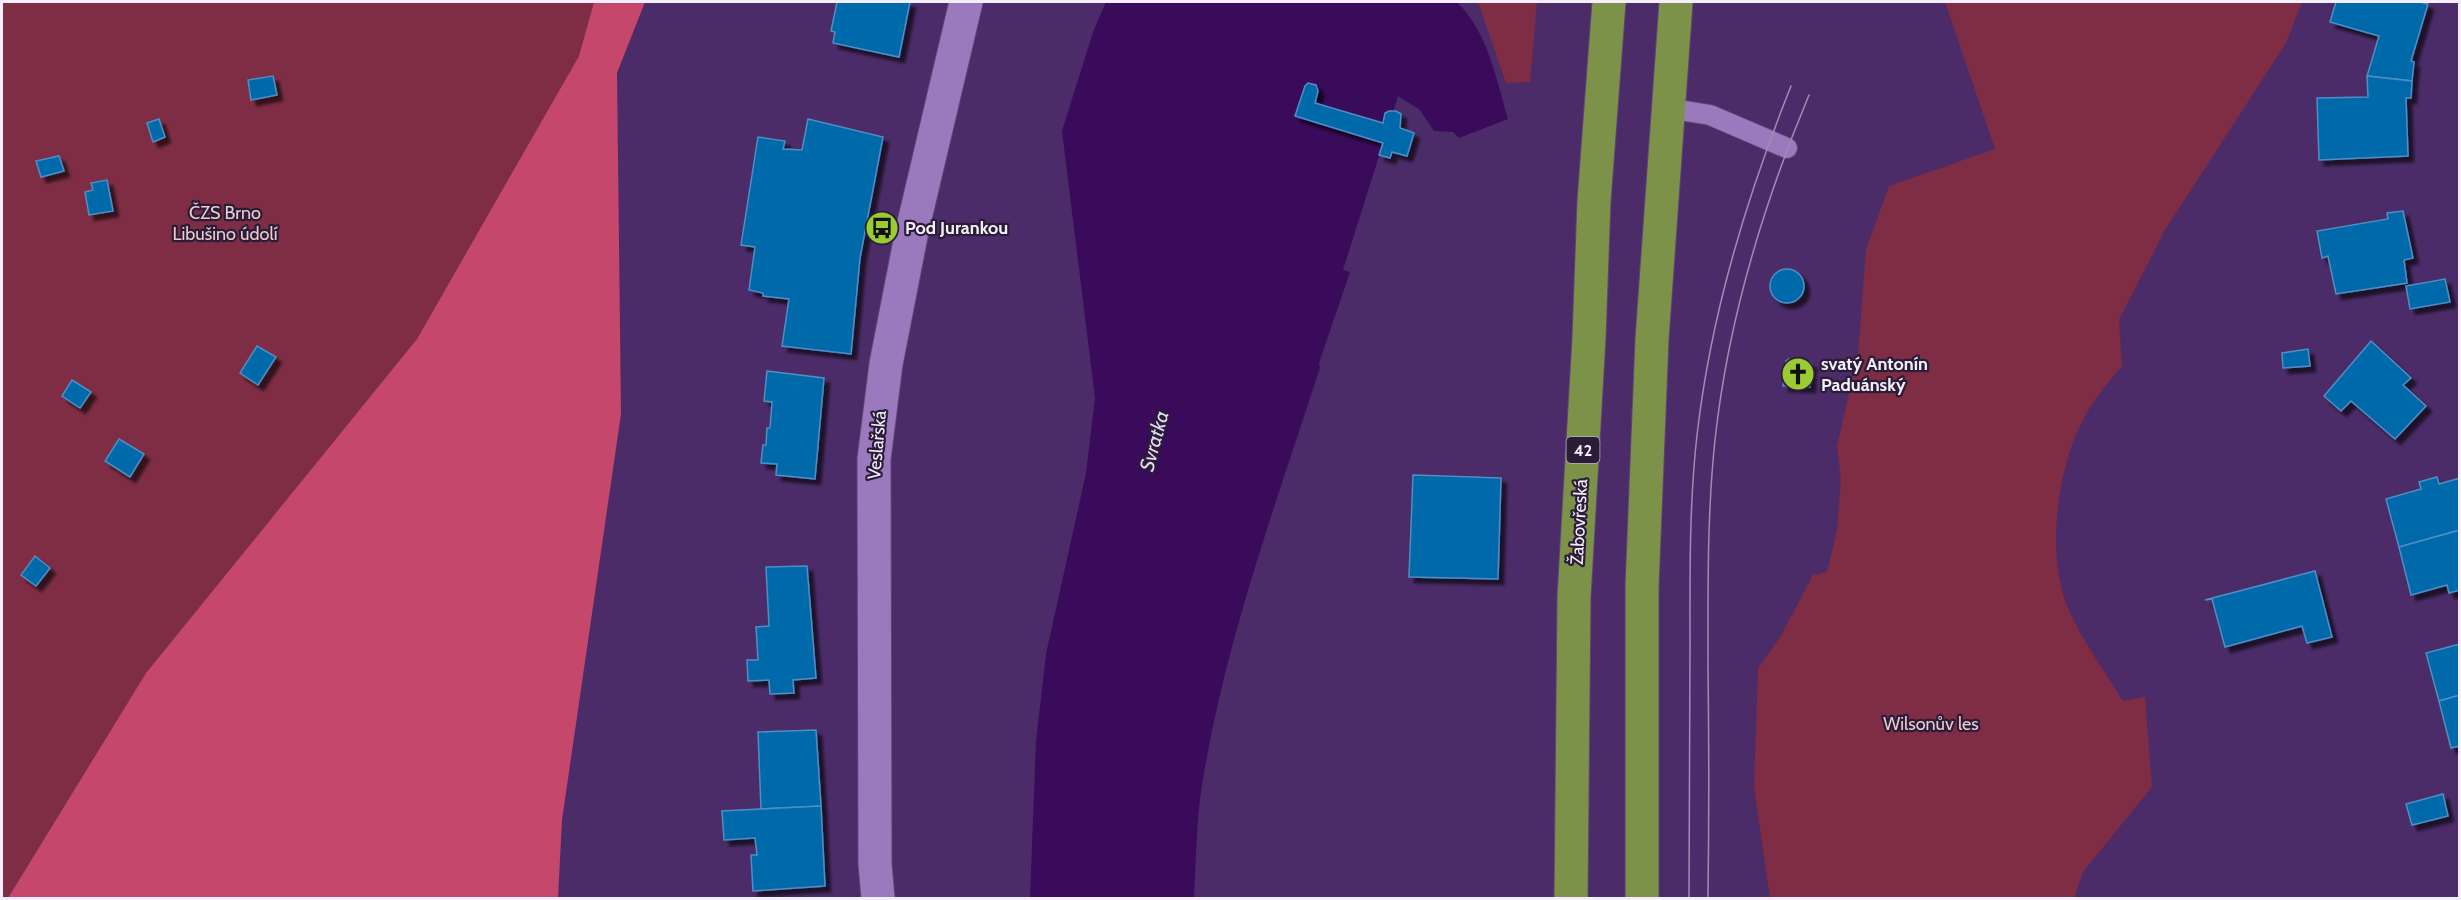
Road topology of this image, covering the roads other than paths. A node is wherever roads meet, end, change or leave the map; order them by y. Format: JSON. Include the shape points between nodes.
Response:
{"nodes":[{"id":1,"x":966,"y":2,"type":"edge"},
{"id":2,"x":1610,"y":2,"type":"edge"},
{"id":3,"x":1676,"y":2,"type":"edge"},
{"id":4,"x":1667,"y":108,"type":"junction"},
{"id":5,"x":1787,"y":148,"type":"dead end"},
{"id":6,"x":878,"y":898,"type":"edge"},
{"id":7,"x":1571,"y":898,"type":"edge"},
{"id":8,"x":1642,"y":898,"type":"edge"}],
"edges":[{"from":1,"to":6,"type":"street","name":"Veslařská","via":[[912,231],[886,364],[874,459]]},
{"from":2,"to":7,"type":"highway","name":"Žabovřeská","number":"42","via":[[1594,201],[1574,597]]},
{"from":3,"to":4,"type":"highway"},
{"from":4,"to":5,"type":"lane","via":[[1710,115]]},
{"from":4,"to":8,"type":"highway","via":[[1642,587]]}]}
